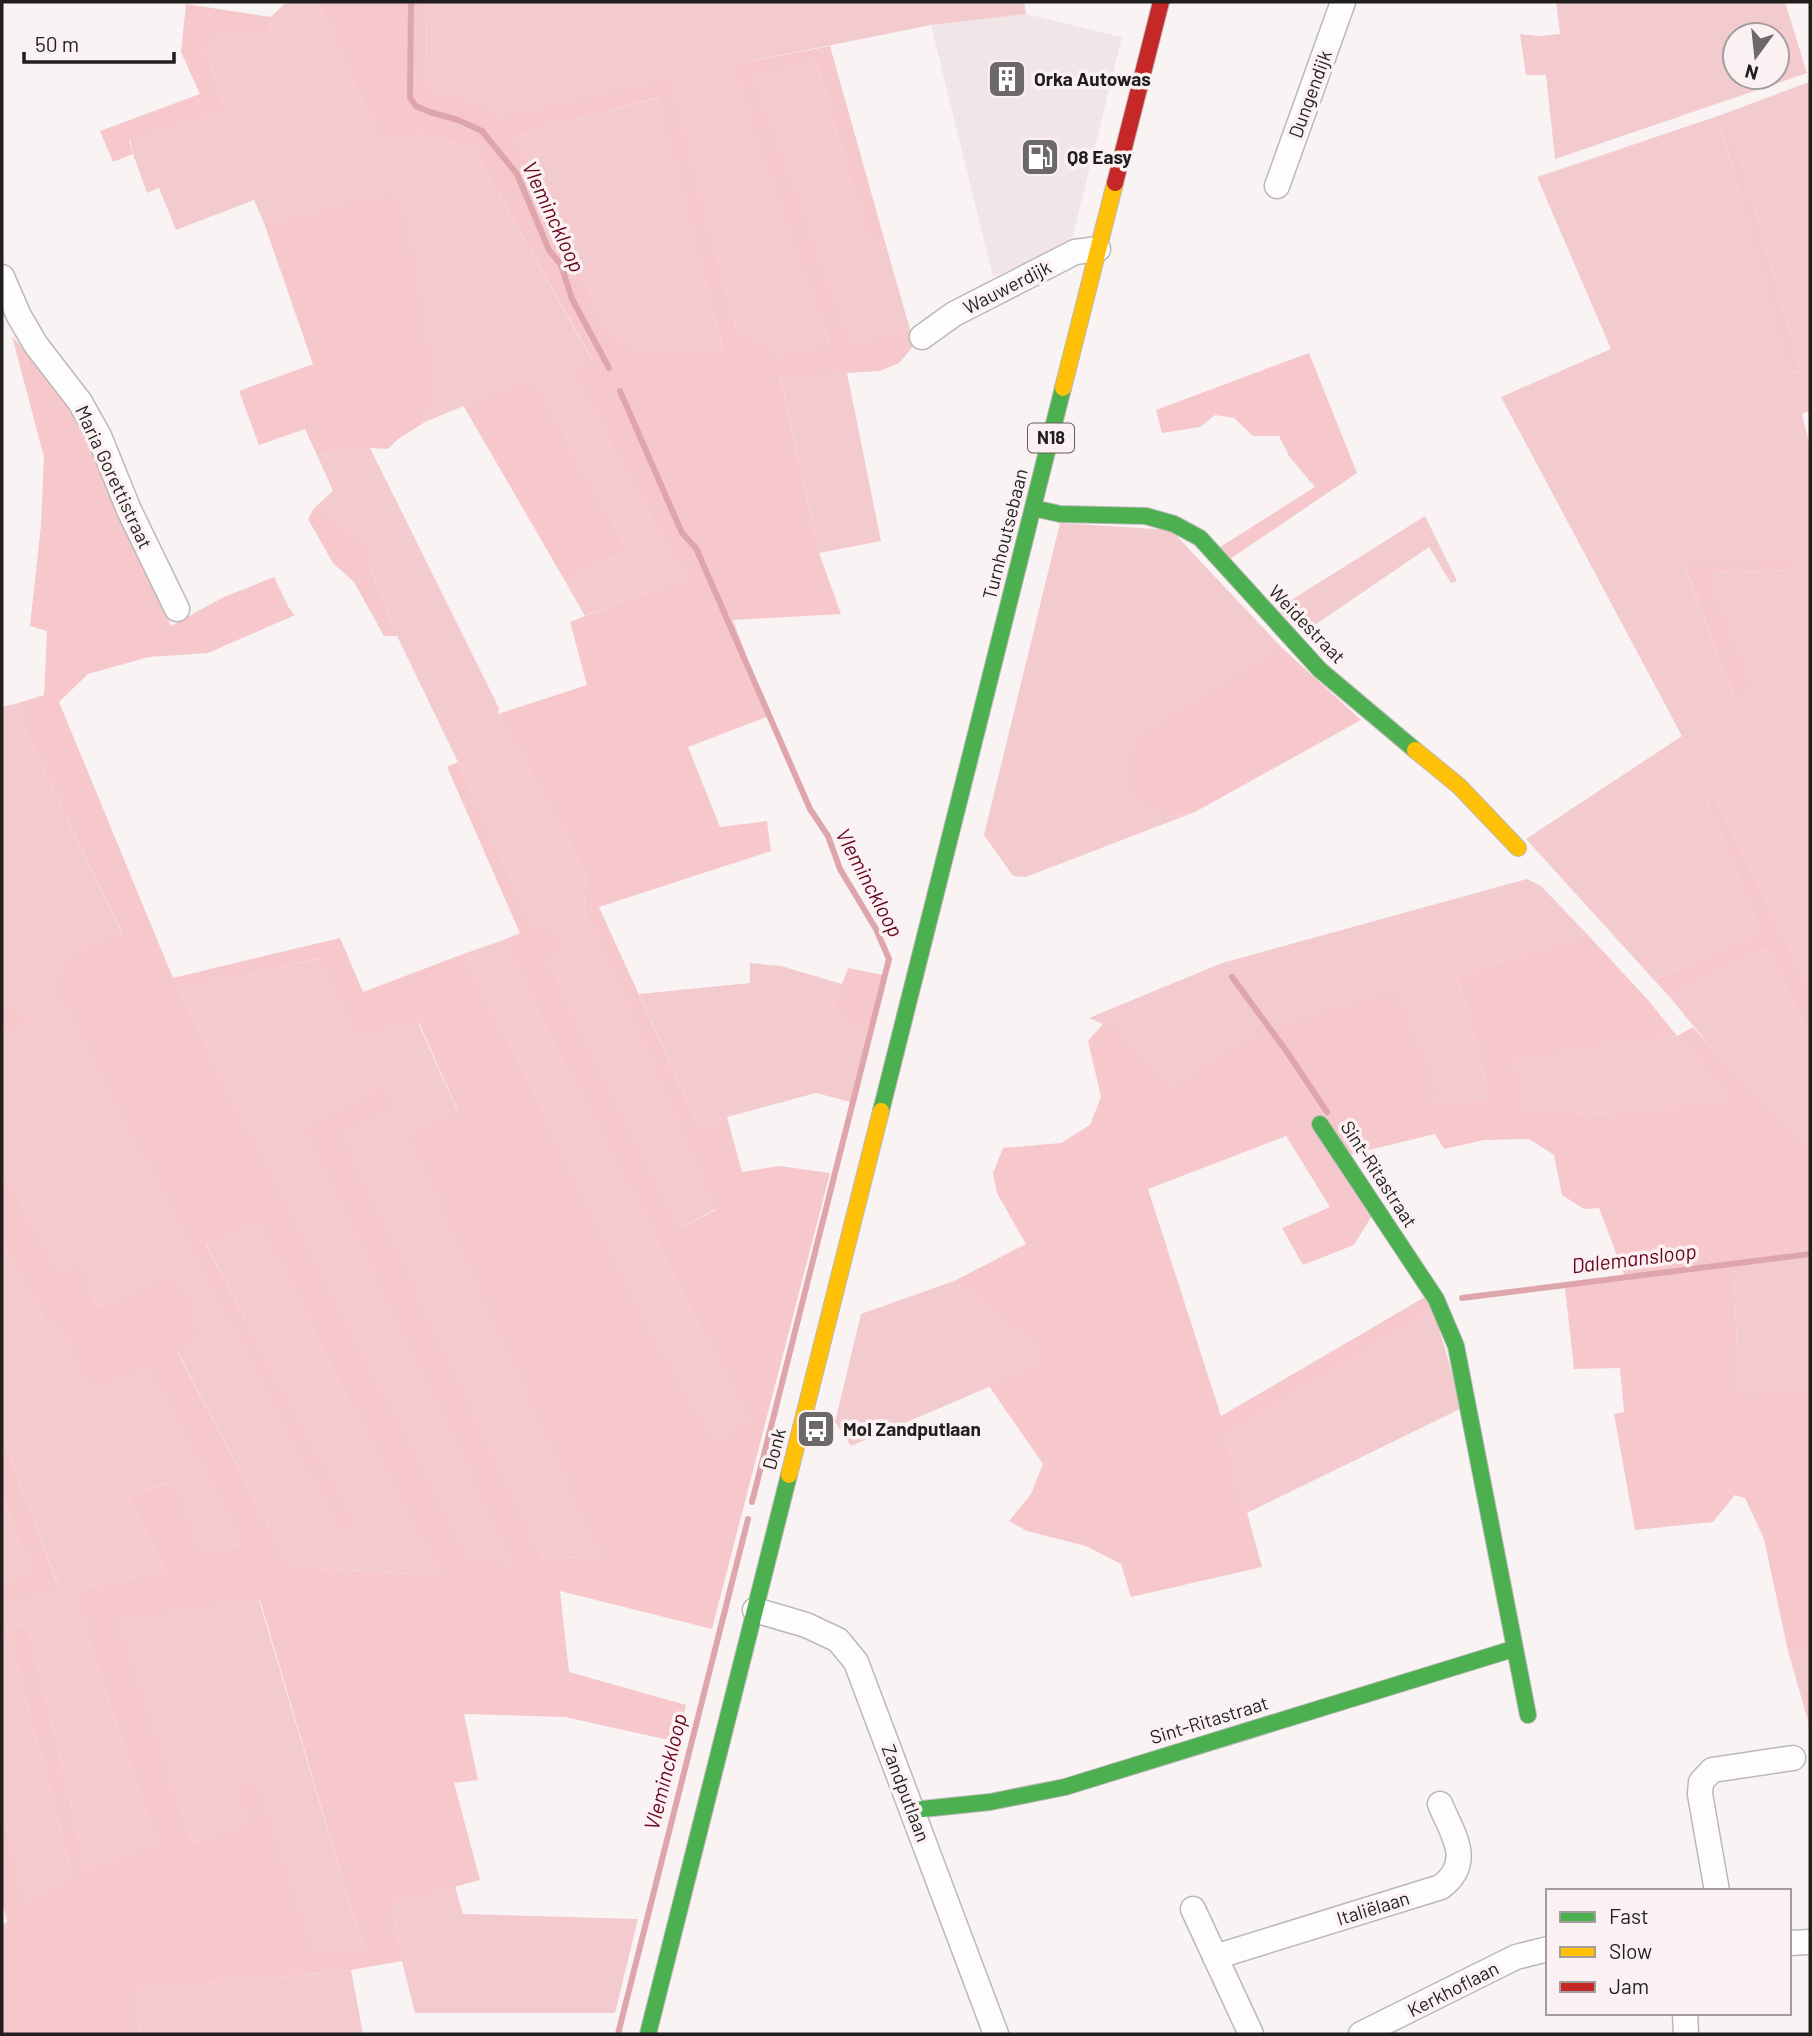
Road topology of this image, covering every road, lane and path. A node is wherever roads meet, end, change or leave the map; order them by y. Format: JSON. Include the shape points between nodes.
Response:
{"nodes":[{"id":1,"x":1161,"y":2,"type":"edge"},
{"id":2,"x":1343,"y":2,"type":"edge"},
{"id":3,"x":1277,"y":186,"type":"dead end"},
{"id":4,"x":1098,"y":249,"type":"junction"},
{"id":5,"x":2,"y":277,"type":"edge"},
{"id":6,"x":922,"y":337,"type":"dead end"},
{"id":7,"x":1033,"y":508,"type":"junction"},
{"id":8,"x":177,"y":610,"type":"dead end"},
{"id":9,"x":1518,"y":848,"type":"dead end"},
{"id":10,"x":941,"y":874,"type":"joint"},
{"id":11,"x":1320,"y":1124,"type":"dead end"},
{"id":12,"x":755,"y":1611,"type":"junction"},
{"id":13,"x":1513,"y":1648,"type":"junction"},
{"id":14,"x":1528,"y":1715,"type":"dead end"},
{"id":15,"x":1793,"y":1758,"type":"dead end"},
{"id":16,"x":1440,"y":1804,"type":"dead end"},
{"id":17,"x":913,"y":1810,"type":"junction"},
{"id":18,"x":1717,"y":1889,"type":"edge"},
{"id":19,"x":1194,"y":1909,"type":"dead end"},
{"id":20,"x":1810,"y":1942,"type":"edge"},
{"id":21,"x":1791,"y":1943,"type":"edge"},
{"id":22,"x":1546,"y":1950,"type":"edge"},
{"id":23,"x":1215,"y":1957,"type":"junction"},
{"id":24,"x":1685,"y":2015,"type":"edge"},
{"id":25,"x":648,"y":2034,"type":"edge"},
{"id":26,"x":996,"y":2034,"type":"edge"},
{"id":27,"x":1251,"y":2034,"type":"edge"},
{"id":28,"x":1361,"y":2034,"type":"edge"},
{"id":29,"x":1686,"y":2034,"type":"edge"}],
"edges":[{"from":1,"to":4,"type":"main road","name":"Turnhoutsebaan","number":"N18"},
{"from":2,"to":3,"type":"street","name":"Dungendijk"},
{"from":4,"to":6,"type":"street","name":"Wauwerdijk","via":[[1075,251],[954,314]]},
{"from":4,"to":7,"type":"main road","name":"Turnhoutsebaan","number":"N18"},
{"from":5,"to":8,"type":"street","name":"Maria Gorettistraat","via":[[36,345],[80,402],[99,436]]},
{"from":7,"to":9,"type":"main road","name":"Weidestraat","via":[[1060,514],[1146,516],[1200,538],[1320,670],[1459,786]]},
{"from":7,"to":10,"type":"main road","name":"Turnhoutsebaan","number":"N18"},
{"from":10,"to":12,"type":"main road","name":"Donk","number":"N18"},
{"from":11,"to":13,"type":"main road","name":"Sint-Ritastraat","via":[[1436,1299],[1455,1346]]},
{"from":12,"to":17,"type":"street","name":"Zandputlaan","via":[[806,1625],[838,1640],[856,1662]]},
{"from":12,"to":25,"type":"main road","name":"Donk","number":"N18"},
{"from":13,"to":14,"type":"main road","name":"Sint-Ritastraat"},
{"from":13,"to":17,"type":"main road","name":"Sint-Ritastraat","via":[[1065,1787],[963,1807]]},
{"from":15,"to":18,"type":"street","via":[[1712,1770],[1701,1782]]},
{"from":16,"to":23,"type":"street","name":"Italiëlaan","via":[[1460,1864],[1454,1877],[1441,1887]]},
{"from":17,"to":26,"type":"street","name":"Zandputlaan"},
{"from":19,"to":23,"type":"street"},
{"from":20,"to":21,"type":"street"},
{"from":22,"to":28,"type":"street","name":"Kerkhoflaan","via":[[1516,1957]]},
{"from":23,"to":27,"type":"street"},
{"from":24,"to":29,"type":"street"}]}
